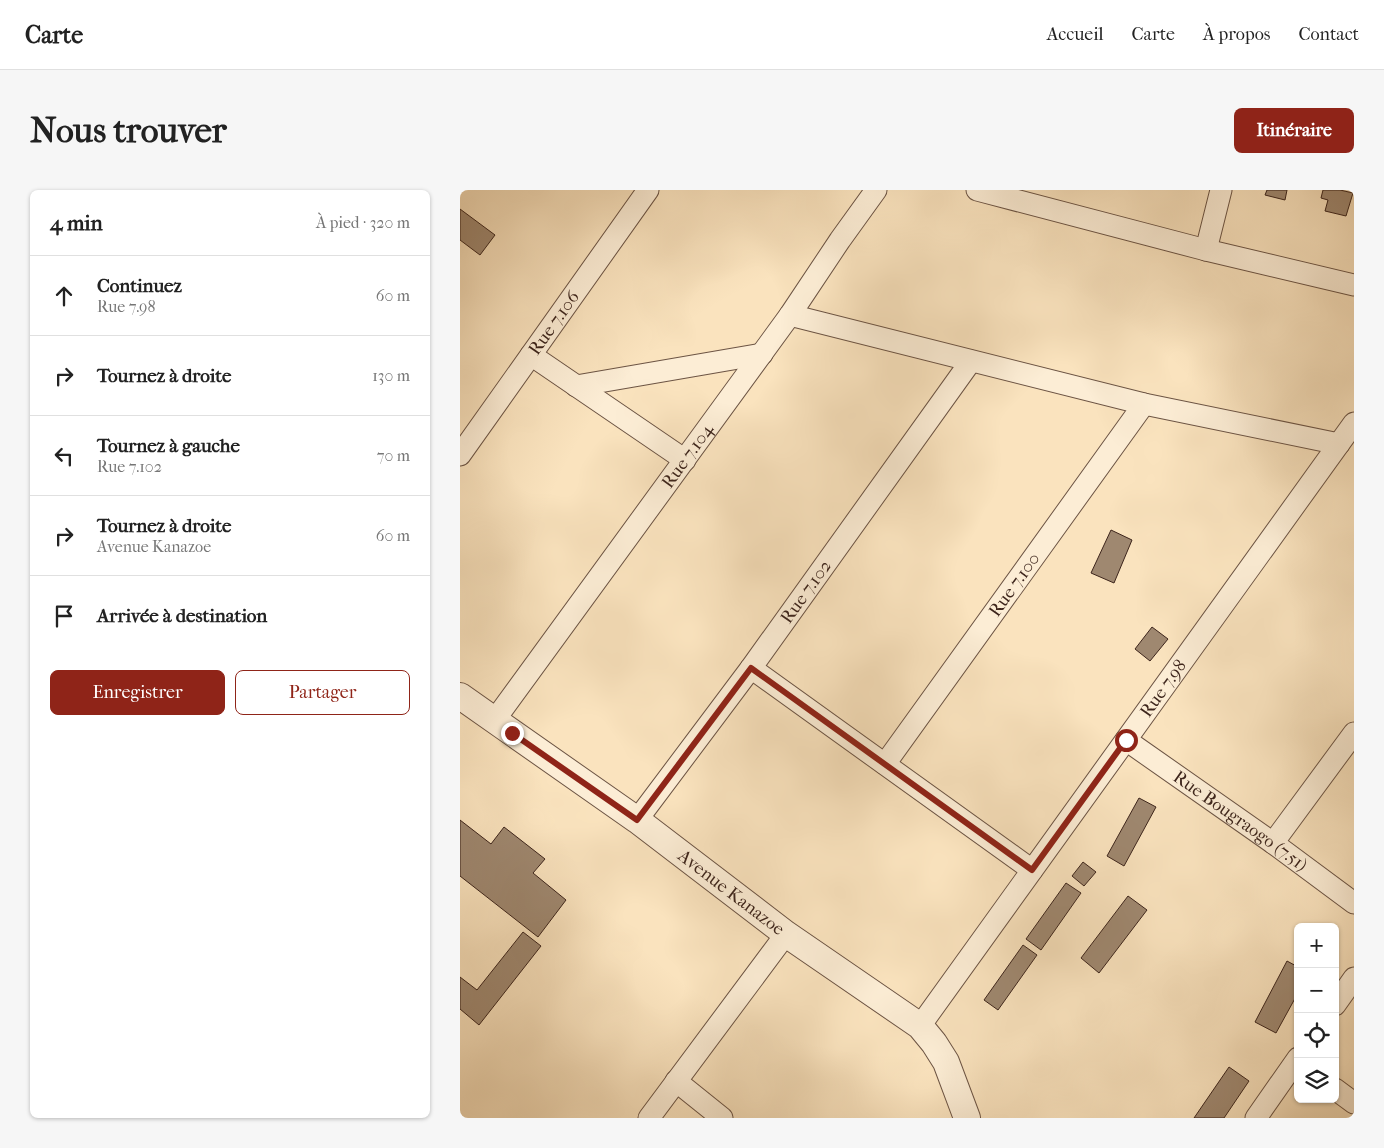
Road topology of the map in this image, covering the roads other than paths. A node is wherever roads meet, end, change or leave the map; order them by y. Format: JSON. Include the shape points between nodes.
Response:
{"nodes":[{"id":1,"x":648,"y":190,"type":"edge"},
{"id":2,"x":876,"y":190,"type":"edge"},
{"id":3,"x":976,"y":190,"type":"edge"},
{"id":4,"x":1221,"y":190,"type":"edge"},
{"id":5,"x":1206,"y":250,"type":"junction"},
{"id":6,"x":1354,"y":286,"type":"edge"},
{"id":7,"x":790,"y":315,"type":"junction"},
{"id":8,"x":762,"y":354,"type":"junction"},
{"id":9,"x":531,"y":355,"type":"junction"},
{"id":10,"x":971,"y":361,"type":"junction"},
{"id":11,"x":576,"y":386,"type":"junction"},
{"id":12,"x":1144,"y":404,"type":"junction"},
{"id":13,"x":1354,"y":423,"type":"edge"},
{"id":14,"x":1339,"y":444,"type":"junction"},
{"id":15,"x":460,"y":454,"type":"edge"},
{"id":16,"x":685,"y":460,"type":"junction"},
{"id":17,"x":751,"y":668,"type":"junction"},
{"id":18,"x":460,"y":696,"type":"edge"},
{"id":19,"x":494,"y":721,"type":"junction"},
{"id":20,"x":1354,"y":733,"type":"edge"},
{"id":21,"x":1126,"y":740,"type":"junction"},
{"id":22,"x":885,"y":764,"type":"junction"},
{"id":23,"x":637,"y":820,"type":"junction"},
{"id":24,"x":1273,"y":843,"type":"junction"},
{"id":25,"x":1032,"y":870,"type":"junction"},
{"id":26,"x":1354,"y":903,"type":"edge"},
{"id":27,"x":786,"y":934,"type":"junction"},
{"id":28,"x":1354,"y":978,"type":"edge"},
{"id":29,"x":1339,"y":999,"type":"edge"},
{"id":30,"x":920,"y":1026,"type":"junction"},
{"id":31,"x":1294,"y":1064,"type":"edge"},
{"id":32,"x":676,"y":1082,"type":"junction"},
{"id":33,"x":1339,"y":1092,"type":"edge"},
{"id":34,"x":1354,"y":1103,"type":"edge"},
{"id":35,"x":649,"y":1118,"type":"edge"},
{"id":36,"x":722,"y":1118,"type":"edge"},
{"id":37,"x":967,"y":1118,"type":"edge"},
{"id":38,"x":1256,"y":1118,"type":"edge"}],
"edges":[{"from":1,"to":9,"type":"street","name":"Rue 7.106"},
{"from":2,"to":7,"type":"street","name":"Rue 7.104"},
{"from":3,"to":5,"type":"street"},
{"from":4,"to":5,"type":"street"},
{"from":5,"to":6,"type":"street"},
{"from":7,"to":8,"type":"street","name":"Rue 7.104"},
{"from":7,"to":10,"type":"street"},
{"from":8,"to":11,"type":"street"},
{"from":8,"to":16,"type":"street","name":"Rue 7.104"},
{"from":9,"to":11,"type":"street"},
{"from":9,"to":15,"type":"street","name":"Rue 7.106"},
{"from":10,"to":12,"type":"street"},
{"from":10,"to":17,"type":"street","name":"Rue 7.102"},
{"from":11,"to":16,"type":"street"},
{"from":12,"to":14,"type":"street"},
{"from":12,"to":22,"type":"street","name":"Rue 7.100"},
{"from":13,"to":14,"type":"street","name":"Rue 7.98"},
{"from":14,"to":21,"type":"street","name":"Rue 7.98"},
{"from":16,"to":19,"type":"street","name":"Rue 7.104"},
{"from":17,"to":22,"type":"street"},
{"from":17,"to":23,"type":"street","name":"Rue 7.102"},
{"from":18,"to":19,"type":"street","name":"Avenue Kanazoe"},
{"from":19,"to":23,"type":"street","name":"Avenue Kanazoe"},
{"from":20,"to":24,"type":"street"},
{"from":21,"to":24,"type":"street","name":"Rue Bougraogo (7.51)"},
{"from":21,"to":25,"type":"street","name":"Rue 7.98"},
{"from":22,"to":25,"type":"street"},
{"from":23,"to":27,"type":"street","name":"Avenue Kanazoe"},
{"from":24,"to":26,"type":"street","name":"Rue Bougraogo (7.51)"},
{"from":25,"to":30,"type":"street","name":"Rue 7.98"},
{"from":27,"to":30,"type":"street","name":"Avenue Kanazoe"},
{"from":27,"to":32,"type":"street"},
{"from":28,"to":29,"type":"street"},
{"from":30,"to":37,"type":"street","name":"Avenue Kanazoe","via":[[946,1062]]},
{"from":31,"to":38,"type":"street"},
{"from":32,"to":35,"type":"street"},
{"from":32,"to":36,"type":"street"},
{"from":33,"to":34,"type":"street"}]}
